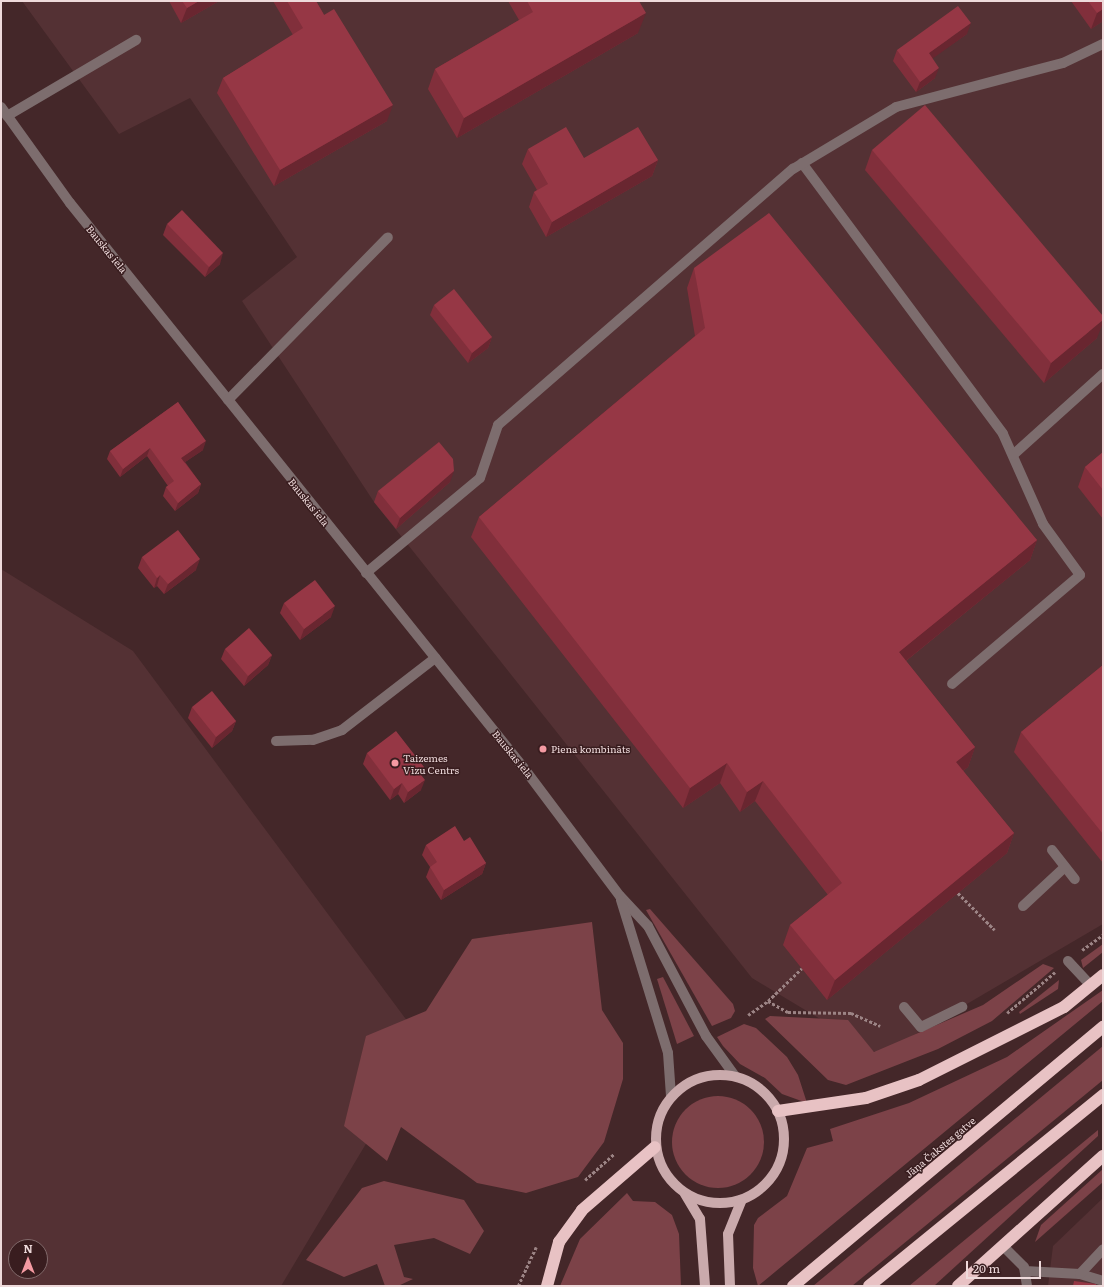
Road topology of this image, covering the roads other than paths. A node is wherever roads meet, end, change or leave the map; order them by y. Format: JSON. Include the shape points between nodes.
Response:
{"nodes":[{"id":1,"x":136,"y":40,"type":"dead end"},
{"id":2,"x":1103,"y":44,"type":"edge"},
{"id":3,"x":1,"y":106,"type":"edge"},
{"id":4,"x":7,"y":116,"type":"junction"},
{"id":5,"x":802,"y":163,"type":"junction"},
{"id":6,"x":388,"y":237,"type":"dead end"},
{"id":7,"x":1103,"y":374,"type":"edge"},
{"id":8,"x":228,"y":400,"type":"junction"},
{"id":9,"x":1013,"y":455,"type":"junction"},
{"id":10,"x":366,"y":573,"type":"junction"},
{"id":11,"x":435,"y":658,"type":"junction"},
{"id":12,"x":952,"y":684,"type":"dead end"},
{"id":13,"x":276,"y":741,"type":"dead end"},
{"id":14,"x":1052,"y":850,"type":"dead end"},
{"id":15,"x":1065,"y":867,"type":"junction"},
{"id":16,"x":1075,"y":879,"type":"dead end"},
{"id":17,"x":620,"y":896,"type":"junction"},
{"id":18,"x":1022,"y":906,"type":"dead end"},
{"id":19,"x":1068,"y":961,"type":"road end"},
{"id":20,"x":1103,"y":975,"type":"edge"},
{"id":21,"x":1090,"y":985,"type":"junction"},
{"id":22,"x":904,"y":1007,"type":"dead end"},
{"id":23,"x":962,"y":1007,"type":"dead end"},
{"id":24,"x":1103,"y":1027,"type":"edge"},
{"id":25,"x":735,"y":1076,"type":"junction"},
{"id":26,"x":1103,"y":1095,"type":"edge"},
{"id":27,"x":672,"y":1096,"type":"junction"},
{"id":28,"x":778,"y":1111,"type":"junction"},
{"id":29,"x":655,"y":1146,"type":"junction"},
{"id":30,"x":1103,"y":1156,"type":"edge"},
{"id":31,"x":686,"y":1194,"type":"junction"},
{"id":32,"x":742,"y":1200,"type":"junction"},
{"id":33,"x":1004,"y":1247,"type":"junction"},
{"id":34,"x":1103,"y":1250,"type":"edge"},
{"id":35,"x":1025,"y":1271,"type":"junction"},
{"id":36,"x":1080,"y":1274,"type":"junction"},
{"id":37,"x":1103,"y":1281,"type":"edge"},
{"id":38,"x":547,"y":1286,"type":"edge"},
{"id":39,"x":705,"y":1286,"type":"edge"},
{"id":40,"x":730,"y":1286,"type":"edge"},
{"id":41,"x":792,"y":1286,"type":"edge"},
{"id":42,"x":869,"y":1286,"type":"edge"},
{"id":43,"x":958,"y":1286,"type":"edge"},
{"id":44,"x":1026,"y":1286,"type":"edge"}],
"edges":[{"from":1,"to":4,"type":"street"},
{"from":2,"to":5,"type":"street","via":[[1063,63],[896,107]]},
{"from":3,"to":4,"type":"street","name":"Bauskas iela"},
{"from":4,"to":8,"type":"street","name":"Bauskas iela","via":[[70,203]]},
{"from":5,"to":9,"type":"street","via":[[1003,434]]},
{"from":5,"to":10,"type":"street","via":[[498,425],[480,478]]},
{"from":6,"to":8,"type":"street"},
{"from":7,"to":9,"type":"street"},
{"from":8,"to":10,"type":"street","name":"Bauskas iela"},
{"from":9,"to":12,"type":"street","via":[[1043,524],[1080,575]]},
{"from":10,"to":11,"type":"street","name":"Bauskas iela"},
{"from":11,"to":13,"type":"street","via":[[342,730],[313,740]]},
{"from":11,"to":17,"type":"street","name":"Bauskas iela","via":[[586,846]]},
{"from":14,"to":15,"type":"street"},
{"from":15,"to":16,"type":"street"},
{"from":15,"to":18,"type":"street"},
{"from":17,"to":25,"type":"street","via":[[648,926],[706,1036]]},
{"from":17,"to":27,"type":"street","via":[[664,1039]]},
{"from":19,"to":21,"type":"street"},
{"from":20,"to":21,"type":"highway"},
{"from":21,"to":28,"type":"highway","via":[[1064,1007],[919,1080],[866,1098]]},
{"from":22,"to":23,"type":"street","via":[[921,1027]]},
{"from":24,"to":41,"type":"highway","name":"Jāņa Čakstes gatve"},
{"from":25,"to":27,"type":"main road","via":[[700,1077]]},
{"from":25,"to":28,"type":"main road","via":[[758,1087]]},
{"from":26,"to":42,"type":"highway"},
{"from":27,"to":29,"type":"main road","via":[[656,1128]]},
{"from":28,"to":32,"type":"main road","via":[[784,1134],[782,1157],[767,1183]]},
{"from":29,"to":31,"type":"main road","via":[[660,1165]]},
{"from":29,"to":38,"type":"highway","via":[[582,1210],[559,1242]]},
{"from":30,"to":33,"type":"highway"},
{"from":31,"to":32,"type":"main road","via":[[703,1202],[723,1204]]},
{"from":31,"to":39,"type":"main road","via":[[700,1219]]},
{"from":32,"to":40,"type":"main road","via":[[728,1234]]},
{"from":33,"to":35,"type":"street"},
{"from":33,"to":43,"type":"highway"},
{"from":34,"to":36,"type":"street"},
{"from":35,"to":36,"type":"street"},
{"from":35,"to":44,"type":"street"},
{"from":36,"to":37,"type":"street"}]}
